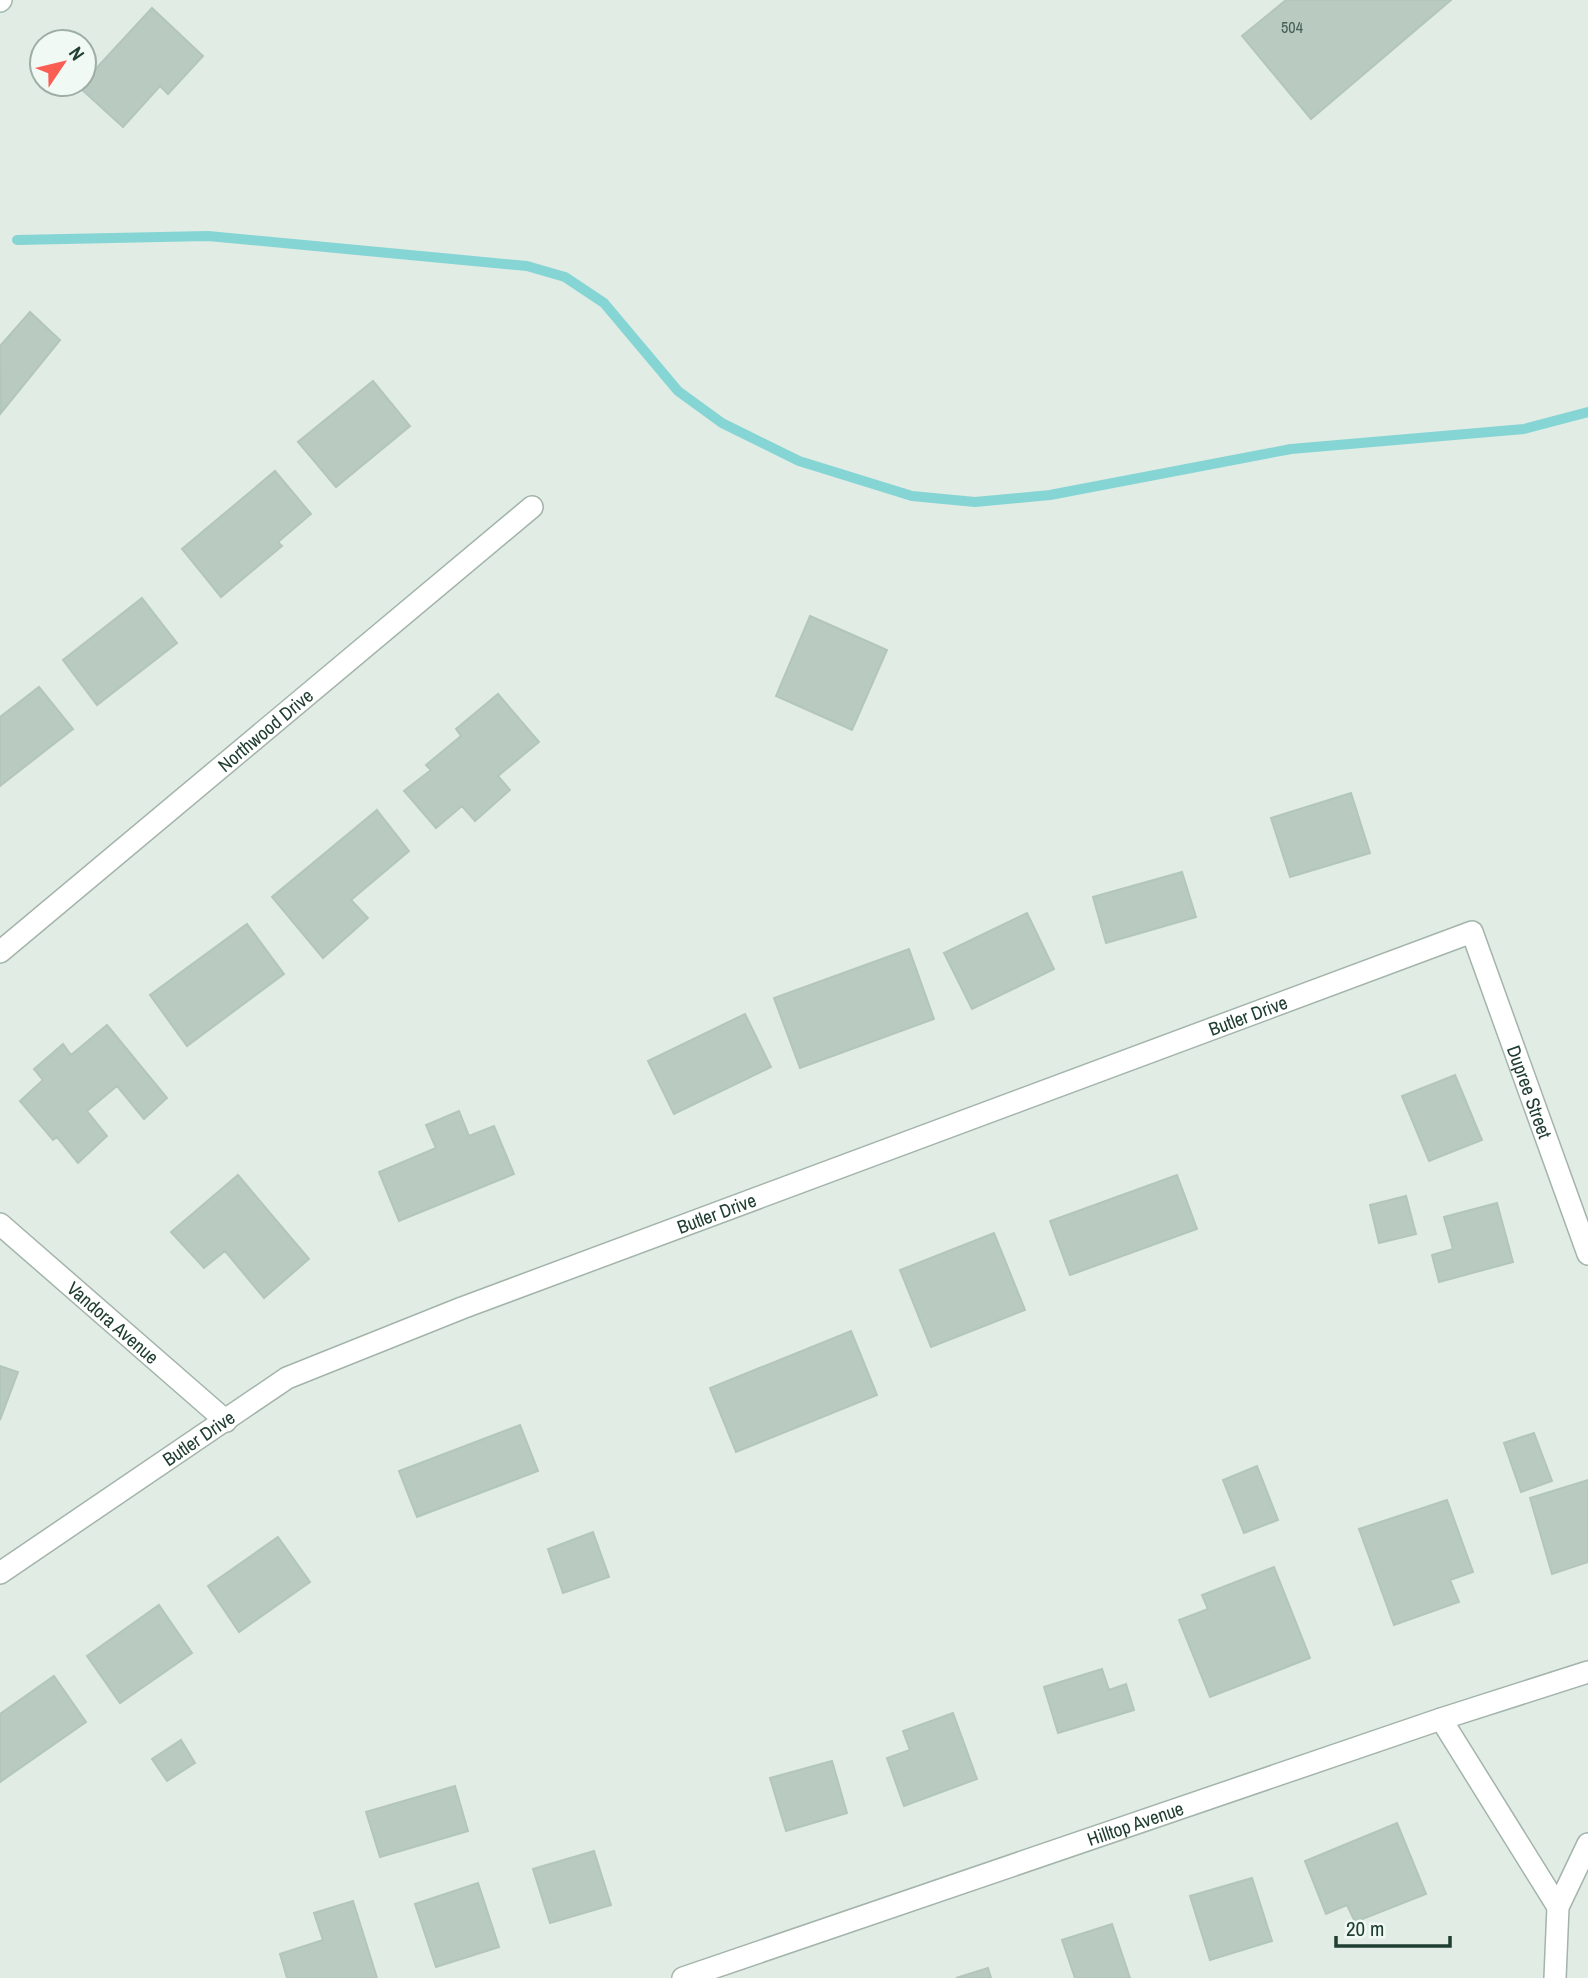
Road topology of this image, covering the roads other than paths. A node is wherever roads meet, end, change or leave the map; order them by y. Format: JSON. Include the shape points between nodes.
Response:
{"nodes":[{"id":1,"x":532,"y":507,"type":"dead end"},
{"id":2,"x":1472,"y":932,"type":"joint"},
{"id":3,"x":0,"y":951,"type":"edge"},
{"id":4,"x":0,"y":1224,"type":"edge"},
{"id":5,"x":1588,"y":1254,"type":"edge"},
{"id":6,"x":226,"y":1421,"type":"junction"},
{"id":7,"x":0,"y":1573,"type":"edge"},
{"id":8,"x":1588,"y":1672,"type":"edge"},
{"id":9,"x":1441,"y":1719,"type":"junction"},
{"id":10,"x":1588,"y":1844,"type":"edge"},
{"id":11,"x":1558,"y":1907,"type":"junction"},
{"id":12,"x":708,"y":1974,"type":"edge"},
{"id":13,"x":683,"y":1978,"type":"edge"},
{"id":14,"x":1555,"y":1978,"type":"edge"}],
"edges":[{"from":1,"to":3,"type":"street","name":"Northwood Drive"},
{"from":2,"to":5,"type":"street","name":"Dupree Street"},
{"from":2,"to":6,"type":"street","name":"Butler Drive","via":[[337,1356],[287,1378]]},
{"from":4,"to":6,"type":"street","name":"Vandora Avenue"},
{"from":6,"to":7,"type":"street","name":"Butler Drive"},
{"from":8,"to":9,"type":"street","name":"Hilltop Avenue"},
{"from":9,"to":11,"type":"street"},
{"from":9,"to":12,"type":"street","name":"Hilltop Avenue"},
{"from":10,"to":11,"type":"street"},
{"from":11,"to":14,"type":"street"},
{"from":12,"to":13,"type":"street","name":"Hilltop Avenue"}]}
